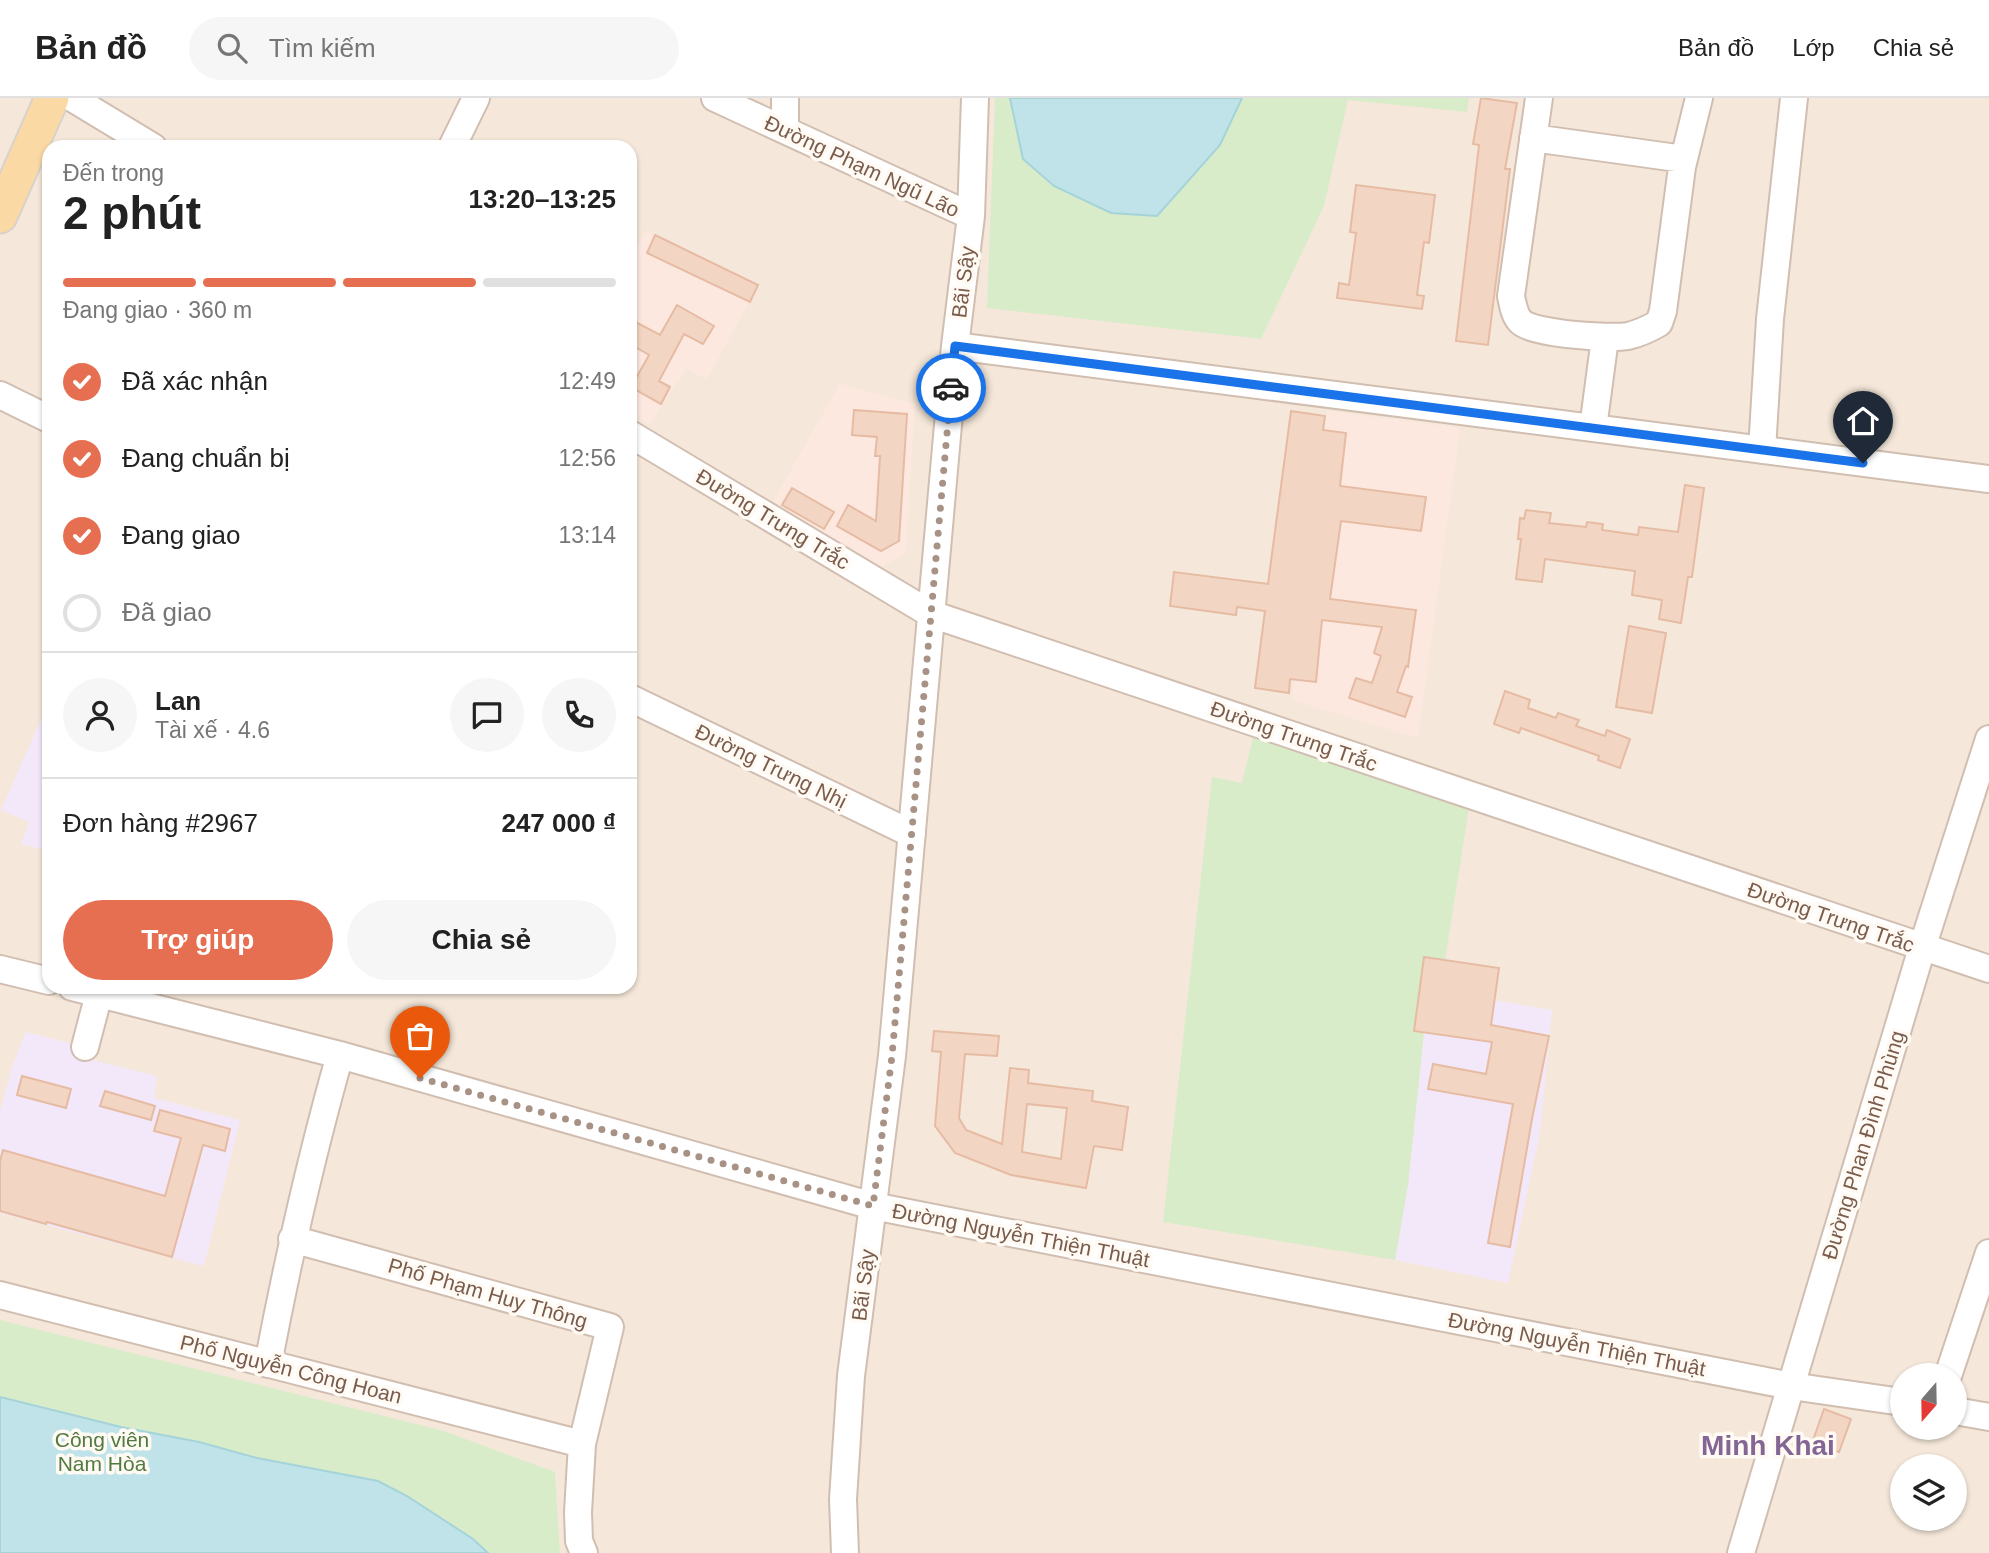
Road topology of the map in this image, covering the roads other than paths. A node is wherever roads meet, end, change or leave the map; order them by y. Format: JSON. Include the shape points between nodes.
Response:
{"nodes":[{"id":1,"x":52,"y":98,"type":"edge"},
{"id":2,"x":72,"y":98,"type":"edge"},
{"id":3,"x":476,"y":98,"type":"edge"},
{"id":4,"x":715,"y":98,"type":"edge"},
{"id":5,"x":785,"y":98,"type":"edge"},
{"id":6,"x":975,"y":98,"type":"edge"},
{"id":7,"x":1539,"y":98,"type":"edge"},
{"id":8,"x":1699,"y":98,"type":"edge"},
{"id":9,"x":1794,"y":98,"type":"edge"},
{"id":10,"x":785,"y":130,"type":"junction"},
{"id":11,"x":1533,"y":138,"type":"junction"},
{"id":12,"x":141,"y":140,"type":"edge"},
{"id":13,"x":455,"y":140,"type":"edge"},
{"id":14,"x":1684,"y":159,"type":"junction"},
{"id":15,"x":0,"y":216,"type":"edge"},
{"id":16,"x":971,"y":216,"type":"junction"},
{"id":17,"x":1605,"y":338,"type":"junction"},
{"id":18,"x":955,"y":346,"type":"junction"},
{"id":19,"x":0,"y":395,"type":"edge"},
{"id":20,"x":42,"y":416,"type":"edge"},
{"id":21,"x":1593,"y":428,"type":"junction"},
{"id":22,"x":637,"y":438,"type":"edge"},
{"id":23,"x":1762,"y":450,"type":"junction"},
{"id":24,"x":1989,"y":479,"type":"edge"},
{"id":25,"x":931,"y":614,"type":"junction"},
{"id":26,"x":637,"y":701,"type":"edge"},
{"id":27,"x":1989,"y":739,"type":"edge"},
{"id":28,"x":912,"y":834,"type":"junction"},
{"id":29,"x":1922,"y":948,"type":"junction"},
{"id":30,"x":0,"y":969,"type":"edge"},
{"id":31,"x":1989,"y":969,"type":"edge"},
{"id":32,"x":42,"y":979,"type":"edge"},
{"id":33,"x":99,"y":994,"type":"joint"},
{"id":34,"x":85,"y":1047,"type":"dead end"},
{"id":35,"x":340,"y":1055,"type":"junction"},
{"id":36,"x":873,"y":1206,"type":"junction"},
{"id":37,"x":292,"y":1238,"type":"junction"},
{"id":38,"x":1989,"y":1253,"type":"edge"},
{"id":39,"x":0,"y":1295,"type":"edge"},
{"id":40,"x":1952,"y":1363,"type":"edge"},
{"id":41,"x":268,"y":1364,"type":"junction"},
{"id":42,"x":1791,"y":1386,"type":"junction"},
{"id":43,"x":1890,"y":1400,"type":"edge"},
{"id":44,"x":1967,"y":1412,"type":"edge"},
{"id":45,"x":1989,"y":1417,"type":"edge"},
{"id":46,"x":582,"y":1444,"type":"junction"},
{"id":47,"x":584,"y":1553,"type":"edge"},
{"id":48,"x":845,"y":1553,"type":"edge"},
{"id":49,"x":1741,"y":1553,"type":"edge"}],
"edges":[{"from":1,"to":15,"type":"main road"},
{"from":2,"to":12,"type":"street"},
{"from":3,"to":13,"type":"street"},
{"from":4,"to":10,"type":"street","name":"Đường Phạm Ngũ Lão"},
{"from":5,"to":10,"type":"street"},
{"from":6,"to":16,"type":"street","name":"Bãi Sậy"},
{"from":7,"to":11,"type":"street"},
{"from":8,"to":14,"type":"street"},
{"from":9,"to":23,"type":"street","via":[[1770,319]]},
{"from":10,"to":16,"type":"street","name":"Đường Phạm Ngũ Lão"},
{"from":11,"to":14,"type":"street"},
{"from":11,"to":17,"type":"street","via":[[1511,296],[1515,312],[1532,329]]},
{"from":14,"to":17,"type":"street","via":[[1659,323],[1647,331]]},
{"from":16,"to":18,"type":"street","name":"Bãi Sậy"},
{"from":17,"to":21,"type":"street"},
{"from":18,"to":21,"type":"street"},
{"from":18,"to":25,"type":"street","name":"Bãi Sậy"},
{"from":19,"to":20,"type":"street"},
{"from":21,"to":23,"type":"street"},
{"from":22,"to":25,"type":"street","name":"Đường Trưng Trắc"},
{"from":23,"to":24,"type":"street"},
{"from":25,"to":28,"type":"street","name":"Bãi Sậy"},
{"from":25,"to":29,"type":"street","name":"Đường Trưng Trắc"},
{"from":26,"to":28,"type":"street","name":"Đường Trưng Nhị"},
{"from":27,"to":29,"type":"street","name":"Đường Phan Đình Phùng"},
{"from":28,"to":36,"type":"street","name":"Bãi Sậy"},
{"from":29,"to":31,"type":"street","name":"Đường Trưng Trắc"},
{"from":29,"to":42,"type":"street","name":"Đường Phan Đình Phùng"},
{"from":30,"to":32,"type":"street"},
{"from":33,"to":34,"type":"street"},
{"from":33,"to":35,"type":"street","name":"Đường Nguyễn Thiện Thuật"},
{"from":35,"to":36,"type":"street","name":"Đường Nguyễn Thiện Thuật"},
{"from":35,"to":37,"type":"street"},
{"from":36,"to":42,"type":"street","name":"Đường Nguyễn Thiện Thuật"},
{"from":36,"to":48,"type":"street","name":"Bãi Sậy","via":[[852,1376],[843,1499]]},
{"from":37,"to":41,"type":"street"},
{"from":37,"to":46,"type":"street","name":"Phố Phạm Huy Thông","via":[[610,1327]]},
{"from":38,"to":40,"type":"street"},
{"from":39,"to":41,"type":"street","name":"Phố Nguyễn Công Hoan"},
{"from":41,"to":46,"type":"street","name":"Phố Nguyễn Công Hoan"},
{"from":42,"to":43,"type":"street","name":"Đường Nguyễn Thiện Thuật"},
{"from":42,"to":49,"type":"street","name":"Đường Phan Đình Phùng"},
{"from":44,"to":45,"type":"street"},
{"from":46,"to":47,"type":"street","via":[[578,1512]]}]}
